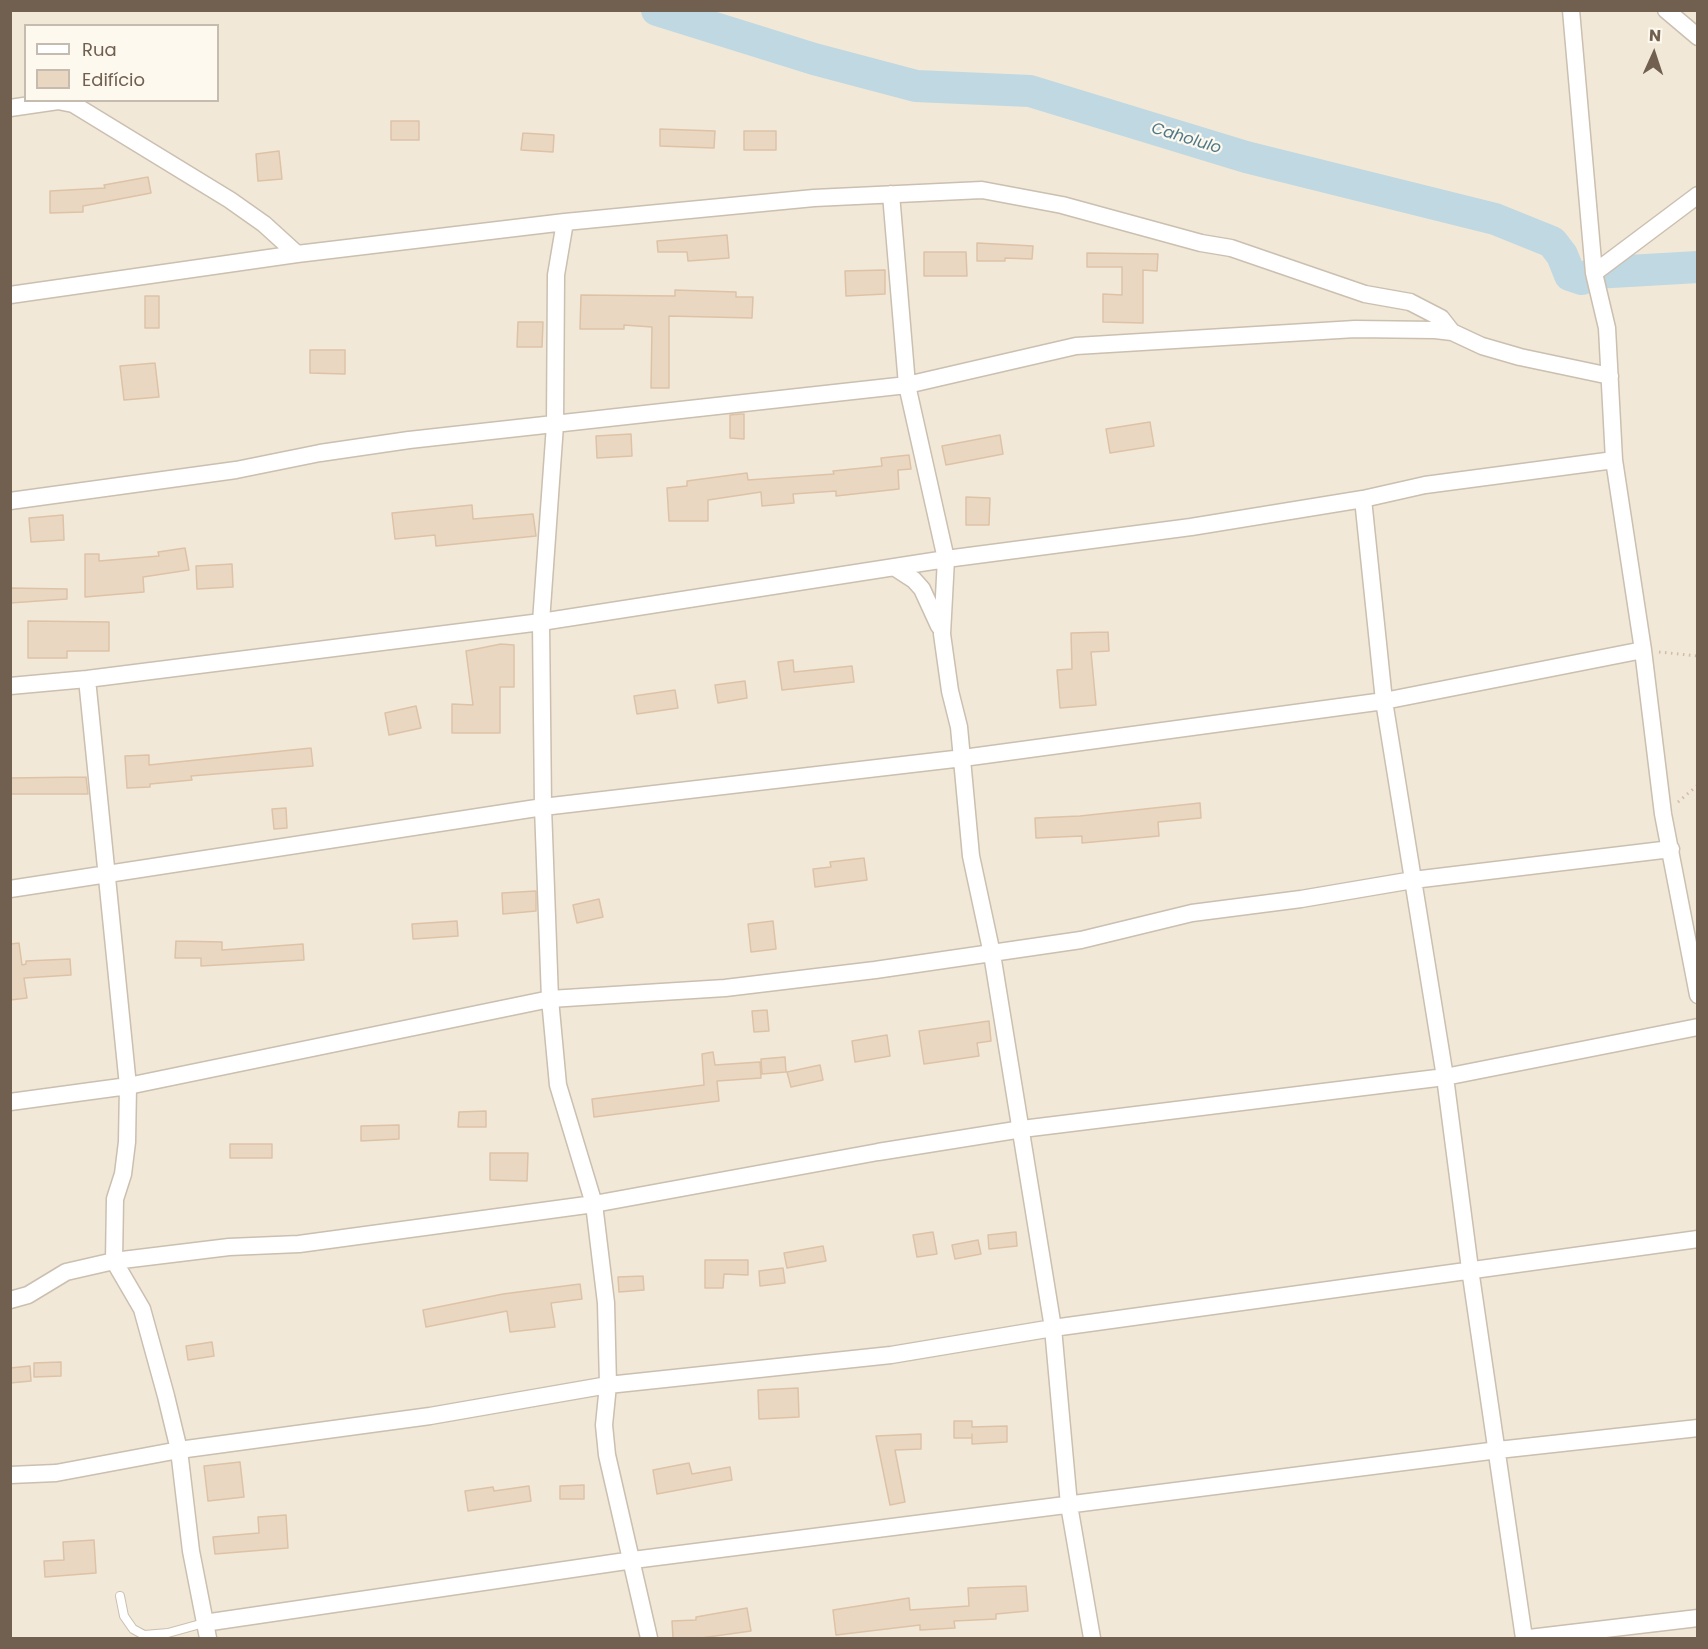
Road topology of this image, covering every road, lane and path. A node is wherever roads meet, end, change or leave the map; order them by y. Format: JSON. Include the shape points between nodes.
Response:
{"nodes":[{"id":1,"x":1571,"y":10,"type":"edge"},
{"id":2,"x":1666,"y":10,"type":"edge"},
{"id":3,"x":1698,"y":38,"type":"edge"},
{"id":4,"x":51,"y":102,"type":"edge"},
{"id":5,"x":63,"y":102,"type":"edge"},
{"id":6,"x":10,"y":108,"type":"edge"},
{"id":7,"x":891,"y":194,"type":"junction"},
{"id":8,"x":1698,"y":195,"type":"edge"},
{"id":9,"x":565,"y":222,"type":"junction"},
{"id":10,"x":297,"y":254,"type":"junction"},
{"id":11,"x":1594,"y":273,"type":"junction"},
{"id":12,"x":10,"y":295,"type":"edge"},
{"id":13,"x":1452,"y":332,"type":"junction"},
{"id":14,"x":1610,"y":376,"type":"junction"},
{"id":15,"x":907,"y":386,"type":"junction"},
{"id":16,"x":555,"y":425,"type":"junction"},
{"id":17,"x":1614,"y":460,"type":"junction"},
{"id":18,"x":1363,"y":499,"type":"junction"},
{"id":19,"x":10,"y":501,"type":"edge"},
{"id":20,"x":946,"y":559,"type":"junction"},
{"id":21,"x":894,"y":567,"type":"junction"},
{"id":22,"x":541,"y":622,"type":"junction"},
{"id":23,"x":942,"y":634,"type":"junction"},
{"id":24,"x":1643,"y":650,"type":"junction"},
{"id":25,"x":1698,"y":656,"type":"edge"},
{"id":26,"x":87,"y":679,"type":"junction"},
{"id":27,"x":10,"y":686,"type":"edge"},
{"id":28,"x":1384,"y":701,"type":"junction"},
{"id":29,"x":963,"y":758,"type":"junction"},
{"id":30,"x":1698,"y":785,"type":"edge"},
{"id":31,"x":543,"y":807,"type":"junction"},
{"id":32,"x":1663,"y":814,"type":"junction"},
{"id":33,"x":1671,"y":849,"type":"junction"},
{"id":34,"x":107,"y":872,"type":"junction"},
{"id":35,"x":1413,"y":880,"type":"junction"},
{"id":36,"x":10,"y":889,"type":"edge"},
{"id":37,"x":992,"y":954,"type":"junction"},
{"id":38,"x":1698,"y":995,"type":"edge"},
{"id":39,"x":550,"y":999,"type":"junction"},
{"id":40,"x":1698,"y":1027,"type":"edge"},
{"id":41,"x":1445,"y":1077,"type":"junction"},
{"id":42,"x":128,"y":1086,"type":"junction"},
{"id":43,"x":10,"y":1102,"type":"edge"},
{"id":44,"x":1022,"y":1129,"type":"junction"},
{"id":45,"x":594,"y":1204,"type":"junction"},
{"id":46,"x":1698,"y":1239,"type":"edge"},
{"id":47,"x":114,"y":1261,"type":"junction"},
{"id":48,"x":1470,"y":1269,"type":"junction"},
{"id":49,"x":10,"y":1300,"type":"edge"},
{"id":50,"x":1053,"y":1328,"type":"junction"},
{"id":51,"x":608,"y":1385,"type":"junction"},
{"id":52,"x":1698,"y":1428,"type":"edge"},
{"id":53,"x":179,"y":1450,"type":"junction"},
{"id":54,"x":1498,"y":1450,"type":"junction"},
{"id":55,"x":10,"y":1475,"type":"edge"},
{"id":56,"x":1069,"y":1505,"type":"junction"},
{"id":57,"x":633,"y":1560,"type":"junction"},
{"id":58,"x":120,"y":1596,"type":"dead end"},
{"id":59,"x":1698,"y":1618,"type":"edge"},
{"id":60,"x":206,"y":1631,"type":"edge"},
{"id":61,"x":649,"y":1638,"type":"edge"},
{"id":62,"x":1092,"y":1638,"type":"edge"},
{"id":63,"x":1527,"y":1638,"type":"edge"}],
"edges":[{"from":1,"to":11,"type":"street"},
{"from":2,"to":3,"type":"street"},
{"from":4,"to":6,"type":"street"},
{"from":5,"to":10,"type":"street","via":[[73,104],[230,200]]},
{"from":7,"to":9,"type":"street"},
{"from":7,"to":13,"type":"street","via":[[982,190],[1062,205],[1231,248],[1365,294],[1410,302],[1441,318]]},
{"from":7,"to":15,"type":"street"},
{"from":8,"to":11,"type":"street"},
{"from":9,"to":10,"type":"street"},
{"from":9,"to":16,"type":"street","via":[[556,275]]},
{"from":10,"to":12,"type":"street"},
{"from":11,"to":14,"type":"street","via":[[1607,328]]},
{"from":13,"to":14,"type":"street","via":[[1520,357]]},
{"from":13,"to":15,"type":"street","via":[[1355,329],[1076,346]]},
{"from":14,"to":17,"type":"street"},
{"from":15,"to":16,"type":"street"},
{"from":15,"to":20,"type":"street"},
{"from":16,"to":19,"type":"street","via":[[409,440],[236,470]]},
{"from":16,"to":22,"type":"street"},
{"from":17,"to":18,"type":"street","via":[[1425,485]]},
{"from":17,"to":24,"type":"street"},
{"from":18,"to":20,"type":"street","via":[[1191,527]]},
{"from":18,"to":28,"type":"street"},
{"from":20,"to":21,"type":"street"},
{"from":20,"to":23,"type":"street"},
{"from":21,"to":22,"type":"street"},
{"from":21,"to":23,"type":"street","via":[[922,589]]},
{"from":22,"to":26,"type":"street"},
{"from":22,"to":31,"type":"street"},
{"from":23,"to":29,"type":"street"},
{"from":24,"to":25,"type":"path"},
{"from":24,"to":28,"type":"street"},
{"from":24,"to":32,"type":"street"},
{"from":26,"to":27,"type":"street"},
{"from":26,"to":34,"type":"street"},
{"from":28,"to":29,"type":"street"},
{"from":28,"to":35,"type":"street"},
{"from":29,"to":31,"type":"street"},
{"from":29,"to":37,"type":"street","via":[[971,856]]},
{"from":30,"to":32,"type":"path"},
{"from":31,"to":34,"type":"street"},
{"from":31,"to":39,"type":"street"},
{"from":32,"to":33,"type":"street"},
{"from":33,"to":35,"type":"street"},
{"from":33,"to":38,"type":"street"},
{"from":34,"to":36,"type":"street"},
{"from":34,"to":42,"type":"street"},
{"from":35,"to":37,"type":"street","via":[[1192,913],[1081,940]]},
{"from":35,"to":41,"type":"street"},
{"from":37,"to":39,"type":"street","via":[[725,988]]},
{"from":37,"to":44,"type":"street"},
{"from":39,"to":42,"type":"street"},
{"from":39,"to":45,"type":"street","via":[[558,1085]]},
{"from":40,"to":41,"type":"street"},
{"from":41,"to":44,"type":"street"},
{"from":41,"to":48,"type":"street"},
{"from":42,"to":43,"type":"street"},
{"from":42,"to":47,"type":"street","via":[[127,1142],[115,1199]]},
{"from":44,"to":45,"type":"street"},
{"from":44,"to":50,"type":"street"},
{"from":45,"to":47,"type":"street","via":[[299,1244],[229,1247]]},
{"from":45,"to":51,"type":"street","via":[[606,1303]]},
{"from":46,"to":48,"type":"street"},
{"from":47,"to":49,"type":"street","via":[[66,1272],[28,1295]]},
{"from":47,"to":53,"type":"street","via":[[142,1310]]},
{"from":48,"to":50,"type":"street"},
{"from":48,"to":54,"type":"street"},
{"from":50,"to":51,"type":"street","via":[[891,1355]]},
{"from":50,"to":56,"type":"street"},
{"from":51,"to":53,"type":"street","via":[[430,1416]]},
{"from":51,"to":57,"type":"street","via":[[604,1425],[607,1455]]},
{"from":52,"to":54,"type":"street"},
{"from":53,"to":55,"type":"street","via":[[56,1473]]},
{"from":53,"to":60,"type":"street","via":[[191,1551]]},
{"from":54,"to":56,"type":"street"},
{"from":54,"to":63,"type":"street"},
{"from":56,"to":57,"type":"street"},
{"from":56,"to":62,"type":"street"},
{"from":57,"to":60,"type":"street"},
{"from":57,"to":61,"type":"street"},
{"from":58,"to":60,"type":"lane","via":[[124,1616],[133,1629],[144,1635]]},
{"from":59,"to":63,"type":"street"}]}
